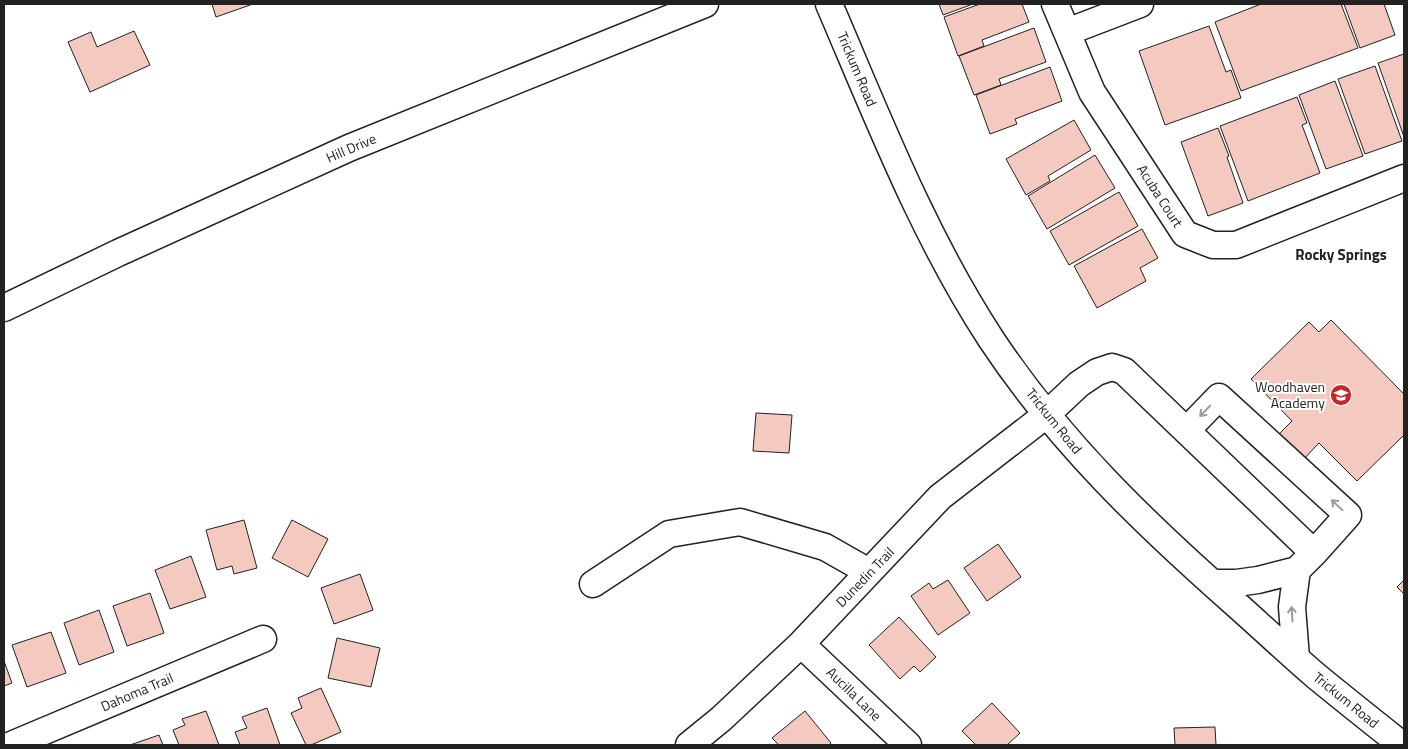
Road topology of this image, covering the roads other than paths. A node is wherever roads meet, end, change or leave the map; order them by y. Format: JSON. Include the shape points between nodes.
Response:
{"nodes":[{"id":1,"x":705,"y":4,"type":"edge"},
{"id":2,"x":829,"y":4,"type":"edge"},
{"id":3,"x":1055,"y":4,"type":"edge"},
{"id":4,"x":1140,"y":4,"type":"edge"},
{"id":5,"x":1067,"y":32,"type":"junction"},
{"id":6,"x":1404,"y":178,"type":"edge"},
{"id":7,"x":4,"y":308,"type":"edge"},
{"id":8,"x":1046,"y":415,"type":"junction"},
{"id":9,"x":1187,"y":430,"type":"junction"},
{"id":10,"x":1305,"y":562,"type":"junction"},
{"id":11,"x":869,"y":572,"type":"junction"},
{"id":12,"x":1212,"y":583,"type":"junction"},
{"id":13,"x":593,"y":584,"type":"dead end"},
{"id":14,"x":263,"y":639,"type":"dead end"},
{"id":15,"x":801,"y":644,"type":"junction"},
{"id":16,"x":1296,"y":658,"type":"junction"},
{"id":17,"x":10,"y":745,"type":"edge"},
{"id":18,"x":689,"y":745,"type":"edge"},
{"id":19,"x":908,"y":745,"type":"edge"},
{"id":20,"x":1402,"y":745,"type":"edge"}],
"edges":[{"from":1,"to":7,"type":"street","name":"Hill Drive","via":[[349,148]]},
{"from":2,"to":8,"type":"street","name":"Trickum Road","via":[[929,230],[992,340]]},
{"from":3,"to":5,"type":"street","name":"Acuba Court"},
{"from":4,"to":5,"type":"street"},
{"from":5,"to":6,"type":"street","name":"Acuba Court","via":[[1092,92],[1185,234],[1213,245],[1236,245]]},
{"from":8,"to":9,"type":"street","name":"Dunedin Trail","via":[[1079,384],[1112,367],[1124,371]]},
{"from":8,"to":11,"type":"street","name":"Dunedin Trail","via":[[940,497]]},
{"from":8,"to":12,"type":"street","name":"Trickum Road","via":[[1096,473]]},
{"from":9,"to":10,"type":"street","name":"Dunedin Trail"},
{"from":10,"to":9,"type":"street","one_way":true,"via":[[1348,515],[1219,396]]},
{"from":10,"to":12,"type":"street","via":[[1258,580]]},
{"from":16,"to":10,"type":"street","one_way":true,"via":[[1292,607]]},
{"from":11,"to":13,"type":"street","via":[[825,547],[740,522],[669,534]]},
{"from":11,"to":15,"type":"street","name":"Dunedin Trail"},
{"from":12,"to":16,"type":"street","name":"Trickum Road"},
{"from":14,"to":17,"type":"street","name":"Dahoma Trail"},
{"from":15,"to":18,"type":"street","name":"Dunedin Trail","via":[[721,720]]},
{"from":15,"to":19,"type":"street","name":"Aucilla Lane"},
{"from":16,"to":20,"type":"street","name":"Trickum Road"}]}
